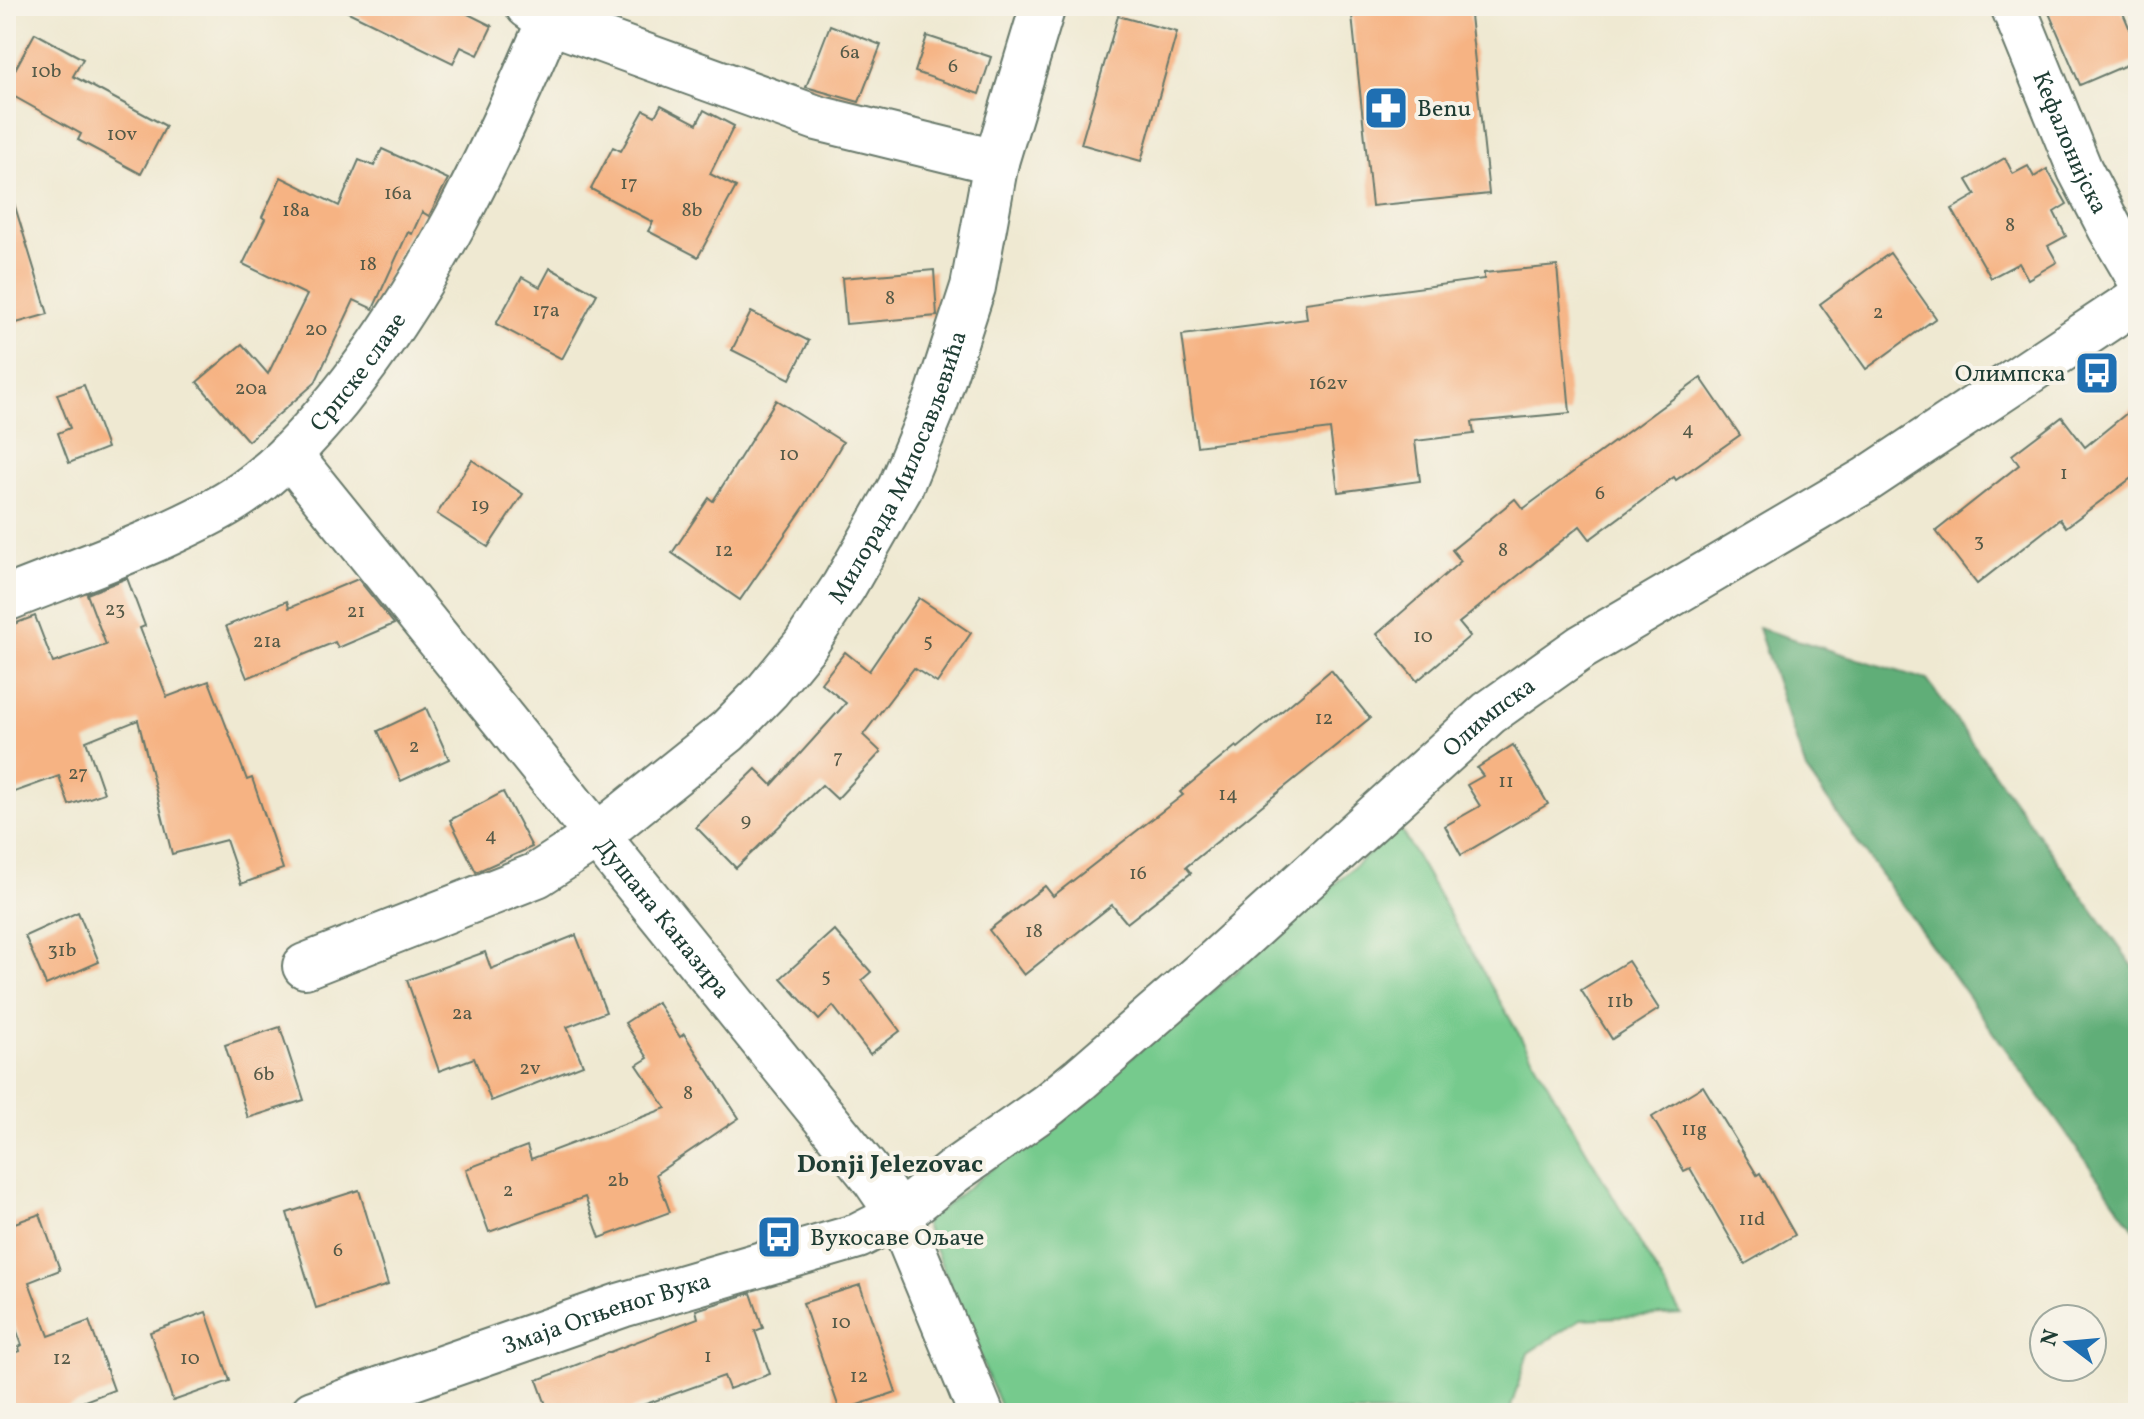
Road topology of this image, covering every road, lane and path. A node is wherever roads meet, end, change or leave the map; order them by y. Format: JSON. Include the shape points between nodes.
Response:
{"nodes":[{"id":1,"x":1043,"y":6,"type":"edge"},
{"id":2,"x":2013,"y":6,"type":"edge"},
{"id":3,"x":538,"y":13,"type":"edge"},
{"id":4,"x":996,"y":162,"type":"junction"},
{"id":5,"x":2138,"y":276,"type":"edge"},
{"id":6,"x":2138,"y":299,"type":"edge"},
{"id":7,"x":289,"y":454,"type":"junction"},
{"id":8,"x":6,"y":599,"type":"edge"},
{"id":9,"x":597,"y":836,"type":"junction"},
{"id":10,"x":305,"y":966,"type":"dead end"},
{"id":11,"x":899,"y":1215,"type":"junction"},
{"id":12,"x":313,"y":1413,"type":"edge"},
{"id":13,"x":981,"y":1413,"type":"edge"}],
"edges":[{"from":1,"to":4,"type":"street","name":"Милорада Милосављевића"},
{"from":2,"to":5,"type":"street","name":"Кефалонијска","via":[[2080,170]]},
{"from":3,"to":4,"type":"street","via":[[770,103]]},
{"from":3,"to":7,"type":"street","name":"Српске славе","via":[[512,109],[461,213],[359,373]]},
{"from":4,"to":9,"type":"street","name":"Милорада Милосављевића","via":[[973,287],[936,401],[900,488],[844,586],[805,645],[728,731]]},
{"from":6,"to":11,"type":"street","name":"Олимпска","via":[[1866,480],[1582,647],[1501,704],[1080,1079]]},
{"from":7,"to":8,"type":"street","name":"Српске славе","via":[[205,517]]},
{"from":7,"to":9,"type":"street","name":"Душана Каназира"},
{"from":9,"to":10,"type":"street","name":"Милорада Милосављевића","via":[[537,875]]},
{"from":9,"to":11,"type":"street","name":"Душана Каназира"},
{"from":11,"to":12,"type":"street","name":"Змаја Огњеног Вука","via":[[858,1236],[622,1305]]},
{"from":11,"to":13,"type":"street","name":"Душана Каназира"}]}
